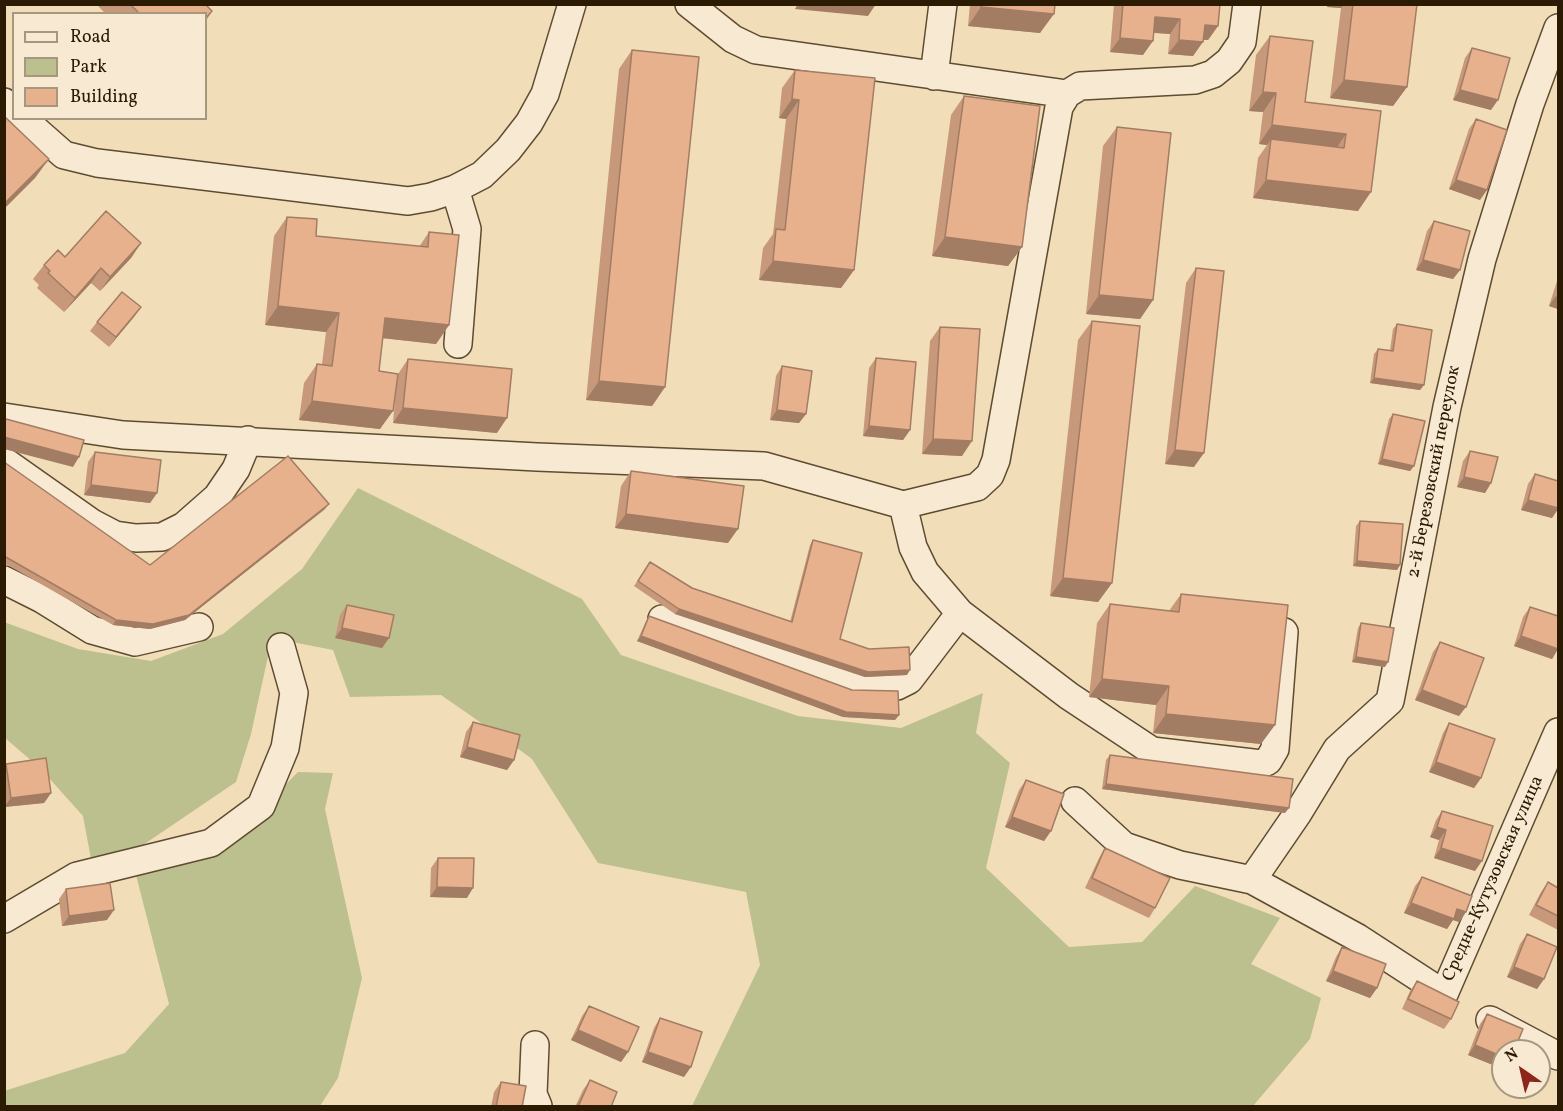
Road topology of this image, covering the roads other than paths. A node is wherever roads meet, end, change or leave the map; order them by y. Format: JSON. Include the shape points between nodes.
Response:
{"nodes":[{"id":1,"x":572,"y":4,"type":"edge"},
{"id":2,"x":689,"y":4,"type":"edge"},
{"id":3,"x":943,"y":4,"type":"edge"},
{"id":4,"x":1247,"y":4,"type":"edge"},
{"id":5,"x":1558,"y":28,"type":"edge"},
{"id":6,"x":934,"y":76,"type":"junction"},
{"id":7,"x":1067,"y":94,"type":"junction"},
{"id":8,"x":24,"y":120,"type":"edge"},
{"id":9,"x":455,"y":189,"type":"junction"},
{"id":10,"x":458,"y":344,"type":"dead end"},
{"id":11,"x":4,"y":417,"type":"edge"},
{"id":12,"x":248,"y":440,"type":"junction"},
{"id":13,"x":4,"y":461,"type":"edge"},
{"id":14,"x":903,"y":505,"type":"junction"},
{"id":15,"x":4,"y":580,"type":"edge"},
{"id":16,"x":960,"y":613,"type":"junction"},
{"id":17,"x":662,"y":619,"type":"edge"},
{"id":18,"x":199,"y":627,"type":"dead end"},
{"id":19,"x":1284,"y":627,"type":"edge"},
{"id":20,"x":281,"y":647,"type":"dead end"},
{"id":21,"x":1558,"y":732,"type":"edge"},
{"id":22,"x":1075,"y":801,"type":"dead end"},
{"id":23,"x":1252,"y":880,"type":"junction"},
{"id":24,"x":4,"y":919,"type":"edge"},
{"id":25,"x":1490,"y":1020,"type":"edge"},
{"id":26,"x":535,"y":1045,"type":"dead end"},
{"id":27,"x":1558,"y":1056,"type":"edge"},
{"id":28,"x":538,"y":1107,"type":"edge"}],
"edges":[{"from":1,"to":9,"type":"street","via":[[545,94],[529,123],[482,175]]},
{"from":2,"to":6,"type":"street","via":[[733,39],[756,50]]},
{"from":3,"to":6,"type":"street"},
{"from":4,"to":7,"type":"street","via":[[1242,42],[1229,61],[1212,74],[1195,80],[1080,86]]},
{"from":5,"to":23,"type":"street","name":"2-й Березовский переулок","via":[[1482,259],[1447,407],[1390,700],[1337,749]]},
{"from":6,"to":7,"type":"street"},
{"from":7,"to":14,"type":"street","via":[[1059,107],[996,460],[990,475],[976,487]]},
{"from":8,"to":9,"type":"street","via":[[64,155],[97,163],[408,201]]},
{"from":9,"to":10,"type":"street","via":[[467,229]]},
{"from":11,"to":12,"type":"street","via":[[123,435]]},
{"from":12,"to":13,"type":"street","via":[[218,497],[184,526],[162,537],[114,535]]},
{"from":12,"to":14,"type":"street","via":[[765,466]]},
{"from":14,"to":16,"type":"street","via":[[912,547],[925,573]]},
{"from":15,"to":18,"type":"street","via":[[92,630],[135,642]]},
{"from":16,"to":17,"type":"street","via":[[909,680],[870,690]]},
{"from":16,"to":19,"type":"street","via":[[1068,696],[1152,751],[1261,764],[1273,756],[1275,749]]},
{"from":20,"to":24,"type":"street","via":[[294,693],[285,748],[261,806],[211,843],[77,876]]},
{"from":21,"to":23,"type":"street","name":"Средне-Кутузовская улица","via":[[1444,994],[1358,938]]},
{"from":22,"to":23,"type":"street","via":[[1124,846],[1180,865]]},
{"from":25,"to":27,"type":"street"},
{"from":26,"to":28,"type":"street","via":[[533,1094]]}]}
